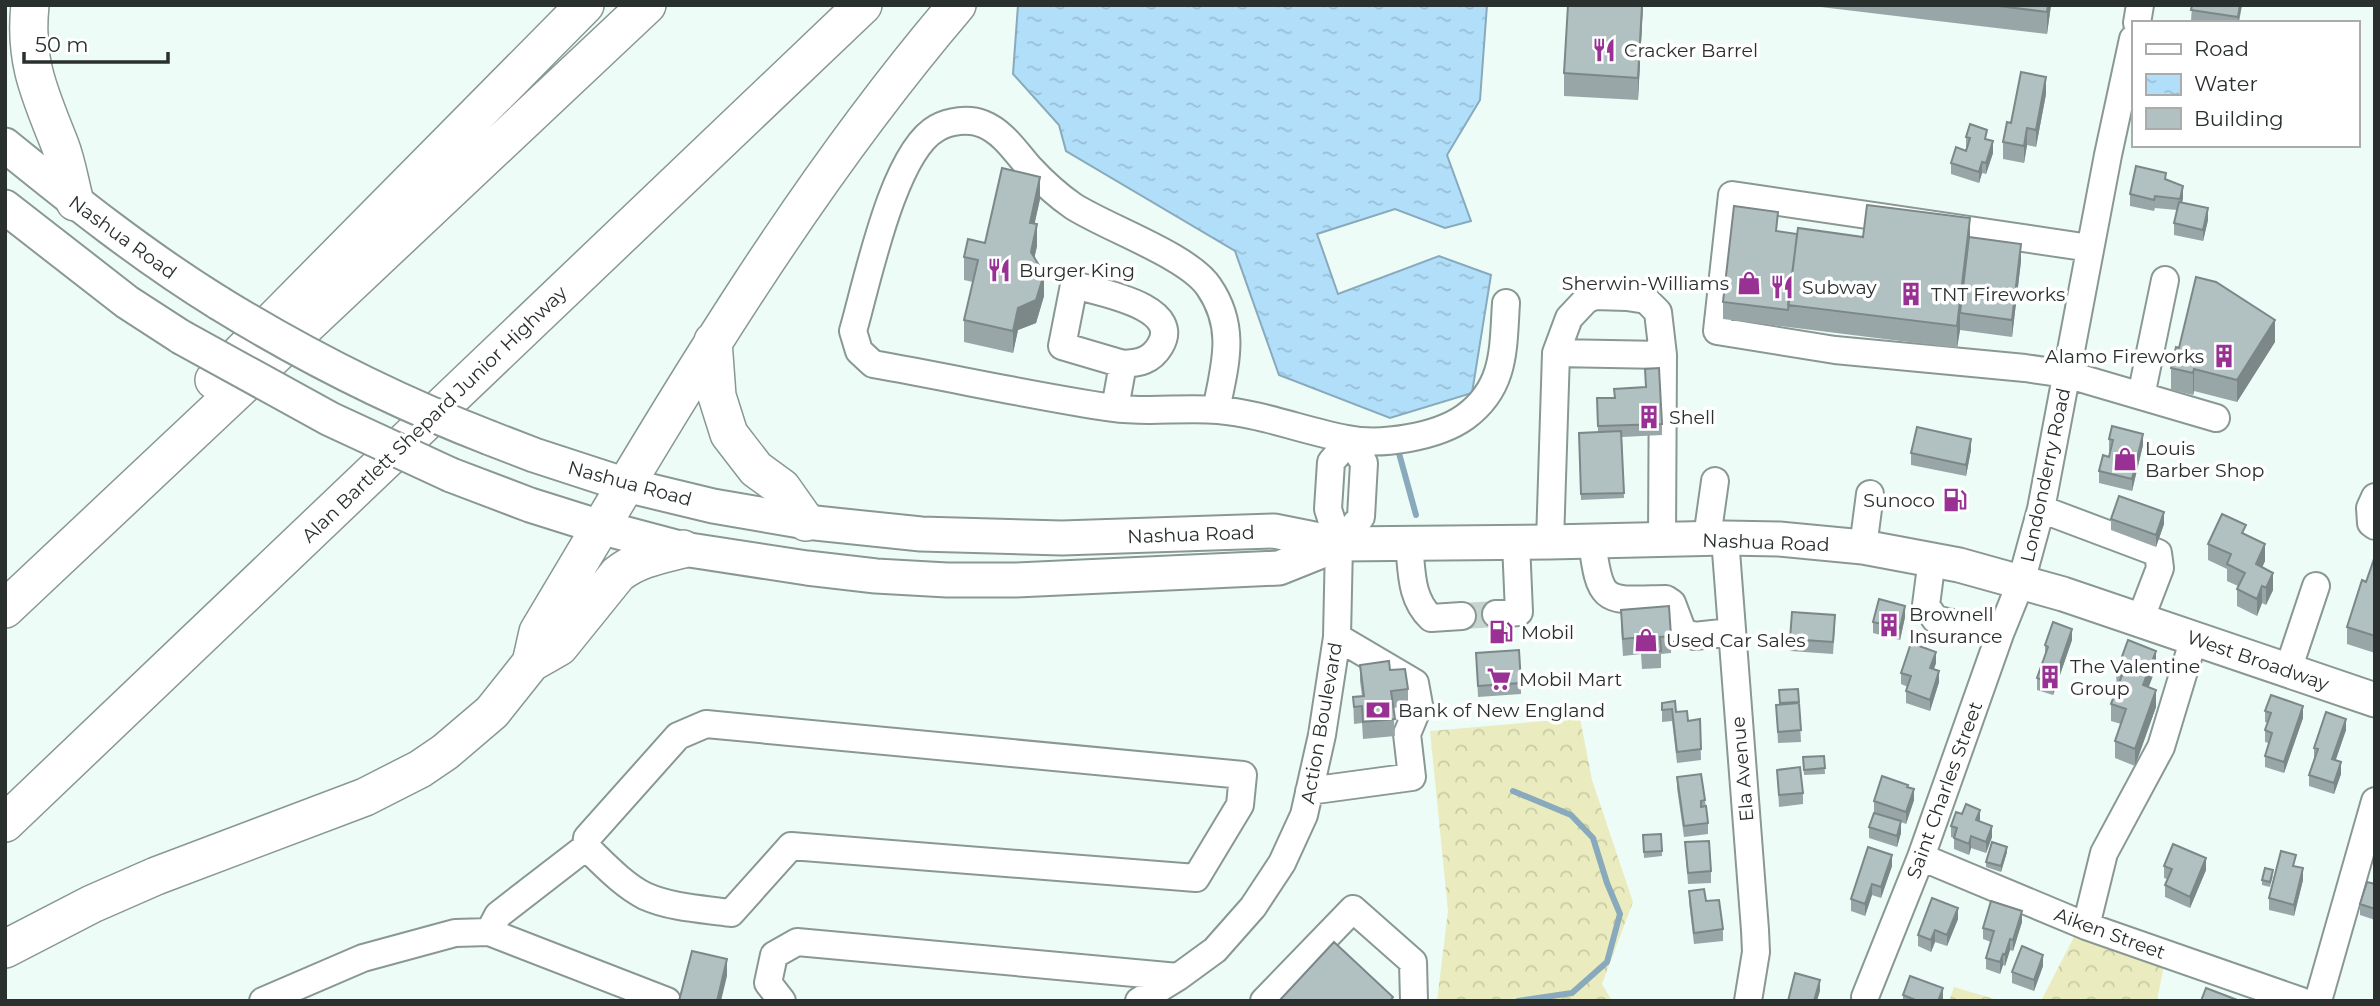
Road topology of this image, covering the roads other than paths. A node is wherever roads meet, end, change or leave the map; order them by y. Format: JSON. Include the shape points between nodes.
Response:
{"nodes":[{"id":1,"x":30,"y":5,"type":"edge"},
{"id":2,"x":585,"y":5,"type":"edge"},
{"id":3,"x":647,"y":5,"type":"edge"},
{"id":4,"x":863,"y":5,"type":"edge"},
{"id":5,"x":957,"y":5,"type":"edge"},
{"id":6,"x":2132,"y":44,"type":"edge"},
{"id":7,"x":5,"y":145,"type":"edge"},
{"id":8,"x":75,"y":202,"type":"junction"},
{"id":9,"x":5,"y":207,"type":"edge"},
{"id":10,"x":2090,"y":248,"type":"junction"},
{"id":11,"x":2165,"y":280,"type":"dead end"},
{"id":12,"x":1506,"y":303,"type":"dead end"},
{"id":13,"x":713,"y":341,"type":"junction"},
{"id":14,"x":1556,"y":353,"type":"junction"},
{"id":15,"x":1663,"y":355,"type":"junction"},
{"id":16,"x":1123,"y":364,"type":"dead end"},
{"id":17,"x":2066,"y":374,"type":"junction"},
{"id":18,"x":2141,"y":396,"type":"junction"},
{"id":19,"x":1115,"y":408,"type":"junction"},
{"id":20,"x":1216,"y":410,"type":"junction"},
{"id":21,"x":2216,"y":418,"type":"dead end"},
{"id":22,"x":1350,"y":440,"type":"junction"},
{"id":23,"x":1714,"y":481,"type":"dead end"},
{"id":24,"x":626,"y":485,"type":"junction"},
{"id":25,"x":1870,"y":494,"type":"dead end"},
{"id":26,"x":2375,"y":497,"type":"edge"},
{"id":27,"x":2041,"y":509,"type":"junction"},
{"id":28,"x":806,"y":522,"type":"junction"},
{"id":29,"x":2375,"y":526,"type":"edge"},
{"id":30,"x":600,"y":527,"type":"junction"},
{"id":31,"x":1716,"y":538,"type":"junction"},
{"id":32,"x":1662,"y":539,"type":"junction"},
{"id":33,"x":1592,"y":541,"type":"junction"},
{"id":34,"x":1550,"y":542,"type":"junction"},
{"id":35,"x":1516,"y":543,"type":"junction"},
{"id":36,"x":1339,"y":544,"type":"junction"},
{"id":37,"x":1409,"y":544,"type":"junction"},
{"id":38,"x":1863,"y":547,"type":"junction"},
{"id":39,"x":683,"y":549,"type":"junction"},
{"id":40,"x":1933,"y":559,"type":"junction"},
{"id":41,"x":56,"y":560,"type":"junction"},
{"id":42,"x":2021,"y":582,"type":"junction"},
{"id":43,"x":2316,"y":586,"type":"dead end"},
{"id":44,"x":5,"y":610,"type":"edge"},
{"id":45,"x":1496,"y":614,"type":"tunnel mouth"},
{"id":46,"x":1462,"y":616,"type":"tunnel mouth"},
{"id":47,"x":2140,"y":620,"type":"junction"},
{"id":48,"x":1731,"y":632,"type":"junction"},
{"id":49,"x":2000,"y":634,"type":"junction"},
{"id":50,"x":1337,"y":637,"type":"junction"},
{"id":51,"x":2194,"y":638,"type":"junction"},
{"id":52,"x":531,"y":663,"type":"junction"},
{"id":53,"x":2288,"y":670,"type":"junction"},
{"id":54,"x":2375,"y":700,"type":"edge"},
{"id":55,"x":1309,"y":791,"type":"junction"},
{"id":56,"x":2375,"y":801,"type":"edge"},
{"id":57,"x":5,"y":823,"type":"edge"},
{"id":58,"x":586,"y":847,"type":"junction"},
{"id":59,"x":1922,"y":857,"type":"junction"},
{"id":60,"x":2086,"y":926,"type":"junction"},
{"id":61,"x":489,"y":932,"type":"junction"},
{"id":62,"x":5,"y":950,"type":"edge"},
{"id":63,"x":1178,"y":977,"type":"junction"},
{"id":64,"x":624,"y":993,"type":"edge"},
{"id":65,"x":1865,"y":997,"type":"dead end"},
{"id":66,"x":262,"y":1001,"type":"edge"},
{"id":67,"x":667,"y":1001,"type":"edge"},
{"id":68,"x":782,"y":1001,"type":"edge"},
{"id":69,"x":1139,"y":1001,"type":"edge"},
{"id":70,"x":1264,"y":1001,"type":"edge"},
{"id":71,"x":1414,"y":1001,"type":"edge"},
{"id":72,"x":1748,"y":1001,"type":"edge"},
{"id":73,"x":2301,"y":1001,"type":"edge"},
{"id":74,"x":2318,"y":1001,"type":"edge"}],
"edges":[{"from":1,"to":8,"type":"highway","via":[[29,58]]},
{"from":2,"to":41,"type":"highway","via":[[203,391]]},
{"from":3,"to":41,"type":"highway"},
{"from":4,"to":57,"type":"highway","name":"Alan Bartlett Shepard Junior Highway"},
{"from":5,"to":13,"type":"highway","via":[[817,186]]},
{"from":6,"to":10,"type":"street","name":"Londonderry Road"},
{"from":7,"to":8,"type":"main road","name":"Nashua Road"},
{"from":8,"to":24,"type":"main road","name":"Nashua Road","bridge":true,"via":[[171,273],[352,379],[490,438]]},
{"from":9,"to":30,"type":"main road","name":"Nashua Road","bridge":true,"via":[[127,302],[330,419],[451,475]]},
{"from":10,"to":17,"type":"street","name":"Londonderry Road"},
{"from":10,"to":17,"type":"street","via":[[1732,195],[1717,331],[1835,350]]},
{"from":11,"to":18,"type":"street"},
{"from":12,"to":22,"type":"street","via":[[1502,362],[1494,384],[1464,418],[1415,437]]},
{"from":13,"to":24,"type":"highway"},
{"from":13,"to":28,"type":"highway","via":[[717,396],[729,434],[756,469],[782,488]]},
{"from":14,"to":15,"type":"street"},
{"from":14,"to":15,"type":"street","via":[[1569,318],[1594,296],[1647,300],[1658,312]]},
{"from":14,"to":34,"type":"street"},
{"from":15,"to":32,"type":"street"},
{"from":16,"to":19,"type":"street"},
{"from":17,"to":18,"type":"street"},
{"from":17,"to":27,"type":"street","name":"Londonderry Road"},
{"from":18,"to":21,"type":"street"},
{"from":19,"to":20,"type":"street"},
{"from":19,"to":20,"type":"street","via":[[873,364],[859,351],[853,331],[889,206],[913,150],[937,128],[967,121],[992,129],[1073,206],[1188,267],[1208,284],[1226,319],[1225,366]]},
{"from":20,"to":22,"type":"street"},
{"from":22,"to":36,"type":"street","via":[[1363,463],[1361,517]]},
{"from":23,"to":31,"type":"street","name":"Ela Avenue"},
{"from":24,"to":28,"type":"main road","name":"Nashua Road"},
{"from":24,"to":30,"type":"highway"},
{"from":25,"to":38,"type":"street"},
{"from":26,"to":29,"type":"street","via":[[2370,508]]},
{"from":27,"to":42,"type":"street","name":"Londonderry Road"},
{"from":27,"to":47,"type":"street","via":[[2158,553],[2160,568]]},
{"from":28,"to":36,"type":"main road","name":"Nashua Road","via":[[920,534],[1025,538],[1274,531]]},
{"from":30,"to":39,"type":"main road","name":"Nashua Road"},
{"from":30,"to":52,"type":"highway","via":[[538,632]]},
{"from":31,"to":32,"type":"main road","name":"Nashua Road"},
{"from":31,"to":38,"type":"main road","name":"Nashua Road"},
{"from":31,"to":48,"type":"street","name":"Ela Avenue"},
{"from":32,"to":33,"type":"main road","name":"Nashua Road"},
{"from":33,"to":34,"type":"main road","name":"Nashua Road"},
{"from":33,"to":48,"type":"street","via":[[1597,577],[1604,591],[1616,599],[1666,599],[1672,603],[1683,632],[1694,636]]},
{"from":34,"to":35,"type":"main road","name":"Nashua Road"},
{"from":35,"to":37,"type":"main road","name":"Nashua Road"},
{"from":35,"to":45,"type":"street","via":[[1519,612]]},
{"from":36,"to":37,"type":"main road","name":"Nashua Road"},
{"from":36,"to":39,"type":"main road","name":"Nashua Road","via":[[1279,568],[1016,580],[876,576]]},
{"from":36,"to":50,"type":"street","name":"Action Boulevard"},
{"from":37,"to":46,"type":"street","via":[[1415,596],[1421,609],[1431,618]]},
{"from":38,"to":40,"type":"main road","name":"Nashua Road"},
{"from":39,"to":52,"type":"highway","via":[[629,565],[559,647]]},
{"from":40,"to":42,"type":"main road","name":"Nashua Road"},
{"from":40,"to":49,"type":"street","via":[[1926,605],[1935,619]]},
{"from":41,"to":44,"type":"highway"},
{"from":42,"to":47,"type":"main road","name":"Nashua Road"},
{"from":42,"to":49,"type":"street","name":"Saint Charles Street"},
{"from":43,"to":53,"type":"street"},
{"from":47,"to":51,"type":"main road","name":"West Broadway"},
{"from":48,"to":72,"type":"street","name":"Ela Avenue","via":[[1755,930]]},
{"from":49,"to":59,"type":"street","name":"Saint Charles Street"},
{"from":50,"to":55,"type":"street","name":"Action Boulevard"},
{"from":50,"to":55,"type":"street","via":[[1415,683],[1419,705],[1406,734],[1412,777]]},
{"from":51,"to":53,"type":"main road","name":"West Broadway"},
{"from":51,"to":60,"type":"street","via":[[2161,747],[2104,853]]},
{"from":52,"to":62,"type":"highway","via":[[469,733],[393,784],[156,876]]},
{"from":53,"to":54,"type":"main road","name":"West Broadway"},
{"from":55,"to":63,"type":"street","name":"Action Boulevard","via":[[1304,815],[1282,863],[1254,907],[1215,950]]},
{"from":56,"to":74,"type":"street"},
{"from":58,"to":58,"type":"street","via":[[587,838],[678,736],[706,724],[1243,775],[1240,805],[1196,878],[791,846],[731,913],[643,895]]},
{"from":58,"to":61,"type":"street","via":[[498,915]]},
{"from":59,"to":60,"type":"street","name":"Aiken Street"},
{"from":59,"to":65,"type":"street","name":"Saint Charles Street"},
{"from":60,"to":73,"type":"street","name":"Aiken Street"},
{"from":61,"to":64,"type":"street"},
{"from":61,"to":66,"type":"street","via":[[455,933],[363,958]]},
{"from":63,"to":68,"type":"street","via":[[797,942],[774,954],[768,983]]},
{"from":63,"to":69,"type":"street","name":"Action Boulevard"},
{"from":64,"to":67,"type":"street"},
{"from":70,"to":71,"type":"street","via":[[1353,909],[1413,962]]}]}
